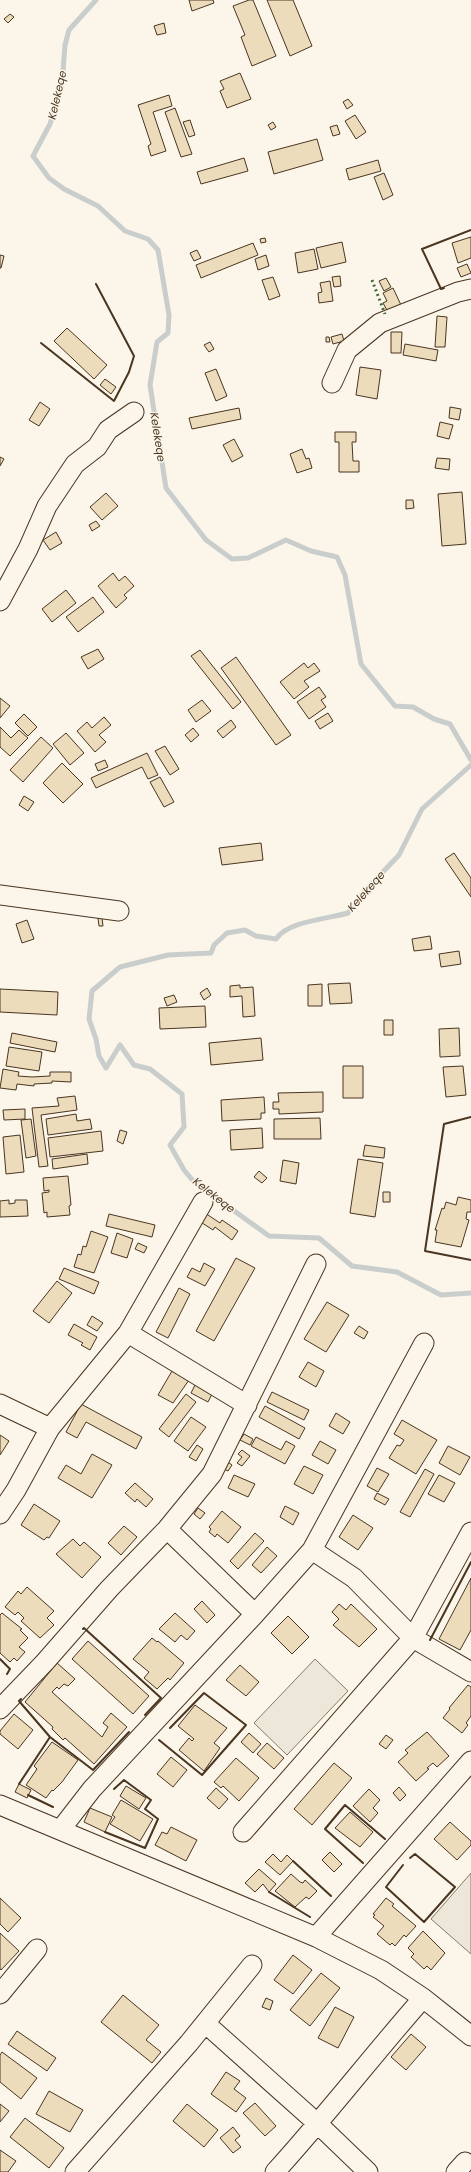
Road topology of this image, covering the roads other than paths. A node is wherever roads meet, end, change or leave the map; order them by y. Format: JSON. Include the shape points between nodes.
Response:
{"nodes":[{"id":1,"x":471,"y":289,"type":"edge"},
{"id":2,"x":332,"y":383,"type":"dead end"},
{"id":3,"x":134,"y":412,"type":"dead end"},
{"id":4,"x":0,"y":601,"type":"edge"},
{"id":5,"x":0,"y":895,"type":"edge"},
{"id":6,"x":119,"y":911,"type":"dead end"},
{"id":7,"x":203,"y":1202,"type":"dead end"},
{"id":8,"x":316,"y":1264,"type":"dead end"},
{"id":9,"x":128,"y":1333,"type":"junction"},
{"id":10,"x":424,"y":1343,"type":"dead end"},
{"id":11,"x":0,"y":1404,"type":"edge"},
{"id":12,"x":247,"y":1404,"type":"junction"},
{"id":13,"x":50,"y":1428,"type":"junction"},
{"id":14,"x":0,"y":1514,"type":"edge"},
{"id":15,"x":167,"y":1529,"type":"junction"},
{"id":16,"x":471,"y":1532,"type":"edge"},
{"id":17,"x":312,"y":1550,"type":"junction"},
{"id":18,"x":255,"y":1614,"type":"junction"},
{"id":19,"x":413,"y":1638,"type":"junction"},
{"id":20,"x":471,"y":1672,"type":"edge"},
{"id":21,"x":0,"y":1709,"type":"edge"},
{"id":22,"x":471,"y":1760,"type":"edge"},
{"id":23,"x":0,"y":1805,"type":"edge"},
{"id":24,"x":61,"y":1829,"type":"junction"},
{"id":25,"x":243,"y":1832,"type":"dead end"},
{"id":26,"x":316,"y":1937,"type":"junction"},
{"id":27,"x":37,"y":1949,"type":"dead end"},
{"id":28,"x":252,"y":1965,"type":"dead end"},
{"id":29,"x":0,"y":1994,"type":"edge"},
{"id":30,"x":423,"y":1998,"type":"junction"},
{"id":31,"x":205,"y":2023,"type":"junction"},
{"id":32,"x":471,"y":2036,"type":"edge"},
{"id":33,"x":318,"y":2124,"type":"junction"},
{"id":34,"x":75,"y":2172,"type":"edge"},
{"id":35,"x":275,"y":2172,"type":"edge"},
{"id":36,"x":368,"y":2172,"type":"edge"}],
"edges":[{"from":1,"to":2,"type":"street","via":[[380,323],[347,350]]},
{"from":3,"to":4,"type":"street","via":[[108,430],[97,447],[75,464],[47,506],[28,549]]},
{"from":5,"to":6,"type":"street"},
{"from":7,"to":9,"type":"street"},
{"from":8,"to":12,"type":"street"},
{"from":9,"to":12,"type":"street"},
{"from":9,"to":13,"type":"street"},
{"from":10,"to":17,"type":"street"},
{"from":11,"to":13,"type":"street"},
{"from":12,"to":15,"type":"street","via":[[212,1474]]},
{"from":13,"to":14,"type":"street"},
{"from":15,"to":18,"type":"street"},
{"from":15,"to":21,"type":"street"},
{"from":16,"to":19,"type":"street"},
{"from":17,"to":18,"type":"street"},
{"from":17,"to":19,"type":"street","via":[[354,1578]]},
{"from":18,"to":24,"type":"street","via":[[92,1789]]},
{"from":19,"to":20,"type":"street"},
{"from":19,"to":25,"type":"street"},
{"from":22,"to":26,"type":"street"},
{"from":23,"to":24,"type":"street"},
{"from":24,"to":26,"type":"street","via":[[126,1859]]},
{"from":26,"to":30,"type":"street","via":[[381,1970]]},
{"from":27,"to":29,"type":"street"},
{"from":28,"to":31,"type":"street"},
{"from":30,"to":32,"type":"street"},
{"from":30,"to":33,"type":"street"},
{"from":31,"to":33,"type":"street"},
{"from":31,"to":34,"type":"street"},
{"from":33,"to":35,"type":"street"},
{"from":33,"to":36,"type":"street"}]}
